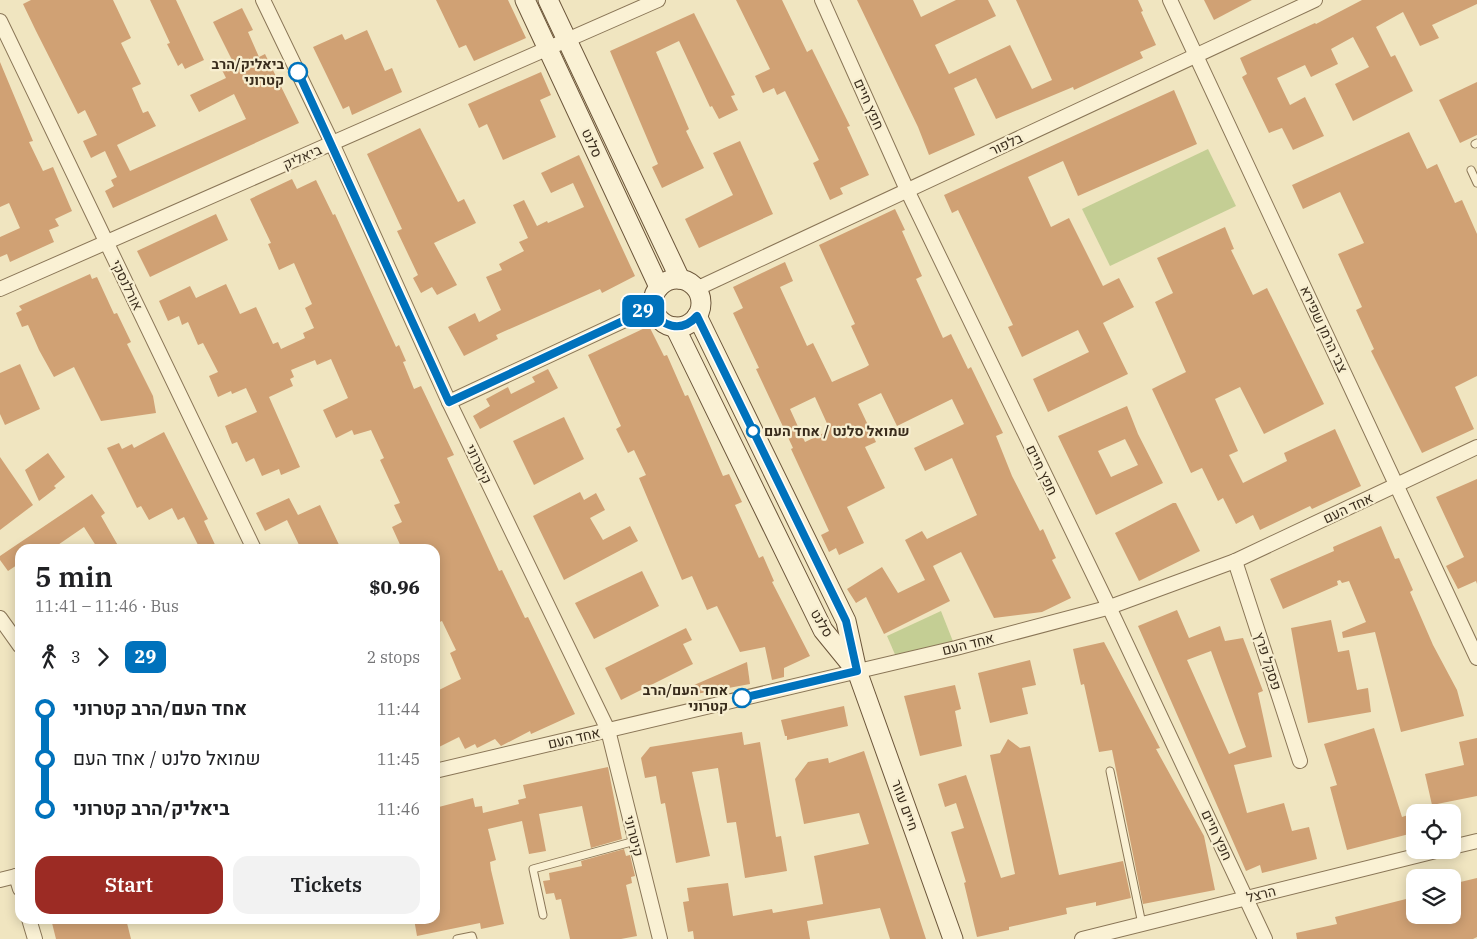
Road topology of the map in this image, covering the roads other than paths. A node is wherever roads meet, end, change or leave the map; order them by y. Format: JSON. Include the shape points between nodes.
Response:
{"nodes":[{"id":1,"x":264,"y":0,"type":"edge"},
{"id":2,"x":525,"y":0,"type":"edge"},
{"id":3,"x":548,"y":0,"type":"edge"},
{"id":4,"x":658,"y":0,"type":"edge"},
{"id":5,"x":822,"y":0,"type":"edge"},
{"id":6,"x":1170,"y":0,"type":"edge"},
{"id":7,"x":1315,"y":0,"type":"edge"},
{"id":8,"x":0,"y":20,"type":"edge"},
{"id":9,"x":567,"y":40,"type":"junction"},
{"id":10,"x":548,"y":49,"type":"junction"},
{"id":11,"x":1196,"y":56,"type":"junction"},
{"id":12,"x":332,"y":143,"type":"junction"},
{"id":13,"x":1471,"y":170,"type":"dead end"},
{"id":14,"x":1477,"y":183,"type":"edge"},
{"id":15,"x":907,"y":190,"type":"junction"},
{"id":16,"x":106,"y":242,"type":"junction"},
{"id":17,"x":688,"y":284,"type":"junction"},
{"id":18,"x":659,"y":286,"type":"junction"},
{"id":19,"x":0,"y":289,"type":"edge"},
{"id":20,"x":653,"y":307,"type":"junction"},
{"id":21,"x":697,"y":316,"type":"junction"},
{"id":22,"x":675,"y":327,"type":"junction"},
{"id":23,"x":449,"y":402,"type":"junction"},
{"id":24,"x":1477,"y":447,"type":"edge"},
{"id":25,"x":1397,"y":486,"type":"junction"},
{"id":26,"x":252,"y":544,"type":"edge"},
{"id":27,"x":1235,"y":561,"type":"junction"},
{"id":28,"x":1109,"y":607,"type":"junction"},
{"id":29,"x":0,"y":618,"type":"edge"},
{"id":30,"x":15,"y":639,"type":"edge"},
{"id":31,"x":1477,"y":658,"type":"edge"},
{"id":32,"x":857,"y":671,"type":"junction"},
{"id":33,"x":608,"y":730,"type":"junction"},
{"id":34,"x":1300,"y":761,"type":"dead end"},
{"id":35,"x":440,"y":770,"type":"edge"},
{"id":36,"x":1110,"y":771,"type":"dead end"},
{"id":37,"x":635,"y":841,"type":"junction"},
{"id":38,"x":1477,"y":841,"type":"edge"},
{"id":39,"x":1461,"y":845,"type":"edge"},
{"id":40,"x":1406,"y":858,"type":"edge"},
{"id":41,"x":0,"y":880,"type":"edge"},
{"id":42,"x":15,"y":880,"type":"edge"},
{"id":43,"x":1247,"y":898,"type":"junction"},
{"id":44,"x":543,"y":915,"type":"dead end"},
{"id":45,"x":30,"y":924,"type":"edge"},
{"id":46,"x":1142,"y":924,"type":"junction"},
{"id":47,"x":35,"y":939,"type":"edge"},
{"id":48,"x":456,"y":939,"type":"edge"},
{"id":49,"x":473,"y":939,"type":"edge"},
{"id":50,"x":660,"y":939,"type":"edge"},
{"id":51,"x":953,"y":939,"type":"edge"},
{"id":52,"x":1082,"y":939,"type":"edge"},
{"id":53,"x":1265,"y":939,"type":"edge"}],
"edges":[{"from":1,"to":12,"type":"street","name":"קיטרוני"},
{"from":2,"to":10,"type":"street","name":"סלנט"},
{"from":3,"to":9,"type":"street","name":"סלנט"},
{"from":4,"to":9,"type":"street","name":"ביאליק"},
{"from":5,"to":15,"type":"street","name":"חפץ חיים"},
{"from":6,"to":11,"type":"street","name":"צבי הרמן שפירא"},
{"from":7,"to":11,"type":"street","name":"בלפור"},
{"from":8,"to":16,"type":"street","name":"אורלנסקי"},
{"from":9,"to":10,"type":"street","name":"ביאליק"},
{"from":9,"to":17,"type":"street","name":"סלנט"},
{"from":10,"to":12,"type":"street","name":"ביאליק"},
{"from":10,"to":18,"type":"street","name":"סלנט"},
{"from":11,"to":15,"type":"street","name":"בלפור"},
{"from":11,"to":25,"type":"street","name":"צבי הרמן שפירא"},
{"from":12,"to":16,"type":"street","name":"ביאליק"},
{"from":12,"to":23,"type":"street","name":"קיטרוני"},
{"from":13,"to":14,"type":"lane"},
{"from":15,"to":17,"type":"street","name":"בלפור"},
{"from":15,"to":28,"type":"street","name":"חפץ חיים"},
{"from":16,"to":19,"type":"street","name":"ביאליק"},
{"from":16,"to":26,"type":"street","name":"אורלנסקי"},
{"from":17,"to":18,"type":"street","via":[[665,282]]},
{"from":17,"to":21,"type":"street","via":[[701,302]]},
{"from":18,"to":20,"type":"street"},
{"from":20,"to":22,"type":"street","via":[[660,320]]},
{"from":20,"to":23,"type":"street"},
{"from":21,"to":22,"type":"street","via":[[688,324]]},
{"from":21,"to":32,"type":"street","name":"סלנט","via":[[846,621]]},
{"from":22,"to":32,"type":"street","name":"סלנט","via":[[823,630]]},
{"from":23,"to":33,"type":"street","name":"קיטרוני"},
{"from":24,"to":25,"type":"street","name":"אחד העם"},
{"from":25,"to":27,"type":"street","name":"אחד העם"},
{"from":25,"to":31,"type":"street","name":"צבי הרמן שפירא"},
{"from":27,"to":28,"type":"street","name":"אחד העם"},
{"from":27,"to":34,"type":"street","name":"פסקל פרץ"},
{"from":28,"to":32,"type":"street","name":"אחד העם"},
{"from":28,"to":43,"type":"street","name":"חפץ חיים"},
{"from":29,"to":30,"type":"street"},
{"from":32,"to":33,"type":"street","name":"אחד העם"},
{"from":32,"to":51,"type":"street","name":"חיים עוזר"},
{"from":33,"to":35,"type":"street","name":"אחד העם"},
{"from":33,"to":37,"type":"street","name":"קיטרוני"},
{"from":36,"to":46,"type":"lane"},
{"from":37,"to":44,"type":"lane","via":[[533,869]]},
{"from":37,"to":50,"type":"street","name":"קיטרוני"},
{"from":38,"to":39,"type":"street"},
{"from":40,"to":43,"type":"street","name":"הרצל"},
{"from":41,"to":42,"type":"street"},
{"from":43,"to":46,"type":"street","name":"הרצל"},
{"from":43,"to":53,"type":"street","name":"חפץ חיים"},
{"from":45,"to":47,"type":"street"},
{"from":46,"to":52,"type":"street","name":"הרצל"},
{"from":48,"to":49,"type":"lane","via":[[472,936]]}]}
